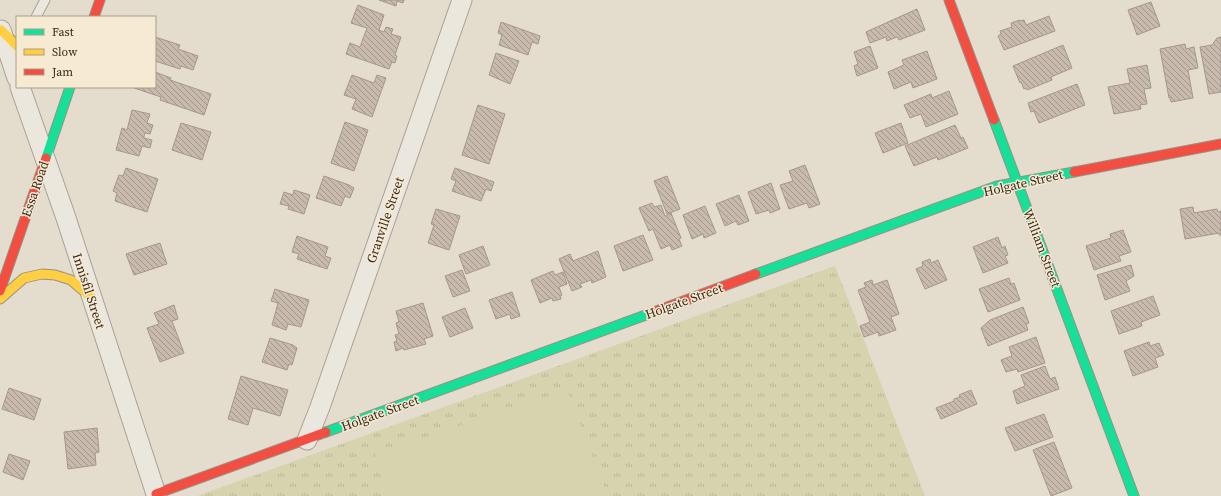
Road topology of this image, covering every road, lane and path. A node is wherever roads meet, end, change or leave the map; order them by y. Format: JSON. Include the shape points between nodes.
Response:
{"nodes":[{"id":1,"x":45,"y":0,"type":"edge"},
{"id":2,"x":100,"y":0,"type":"edge"},
{"id":3,"x":462,"y":0,"type":"edge"},
{"id":4,"x":949,"y":0,"type":"edge"},
{"id":5,"x":37,"y":16,"type":"edge"},
{"id":6,"x":94,"y":16,"type":"edge"},
{"id":7,"x":0,"y":29,"type":"edge"},
{"id":8,"x":16,"y":45,"type":"edge"},
{"id":9,"x":16,"y":75,"type":"edge"},
{"id":10,"x":20,"y":88,"type":"edge"},
{"id":11,"x":70,"y":88,"type":"edge"},
{"id":12,"x":1221,"y":144,"type":"edge"},
{"id":13,"x":45,"y":159,"type":"junction"},
{"id":14,"x":1017,"y":182,"type":"junction"},
{"id":15,"x":0,"y":291,"type":"edge"},
{"id":16,"x":92,"y":298,"type":"junction"},
{"id":17,"x":0,"y":299,"type":"edge"},
{"id":18,"x":307,"y":440,"type":"junction"},
{"id":19,"x":157,"y":495,"type":"edge"},
{"id":20,"x":1134,"y":496,"type":"edge"}],
"edges":[{"from":1,"to":5,"type":"lane"},
{"from":2,"to":6,"type":"street"},
{"from":3,"to":18,"type":"street","name":"Granville Street"},
{"from":4,"to":14,"type":"street","name":"William Street"},
{"from":7,"to":8,"type":"street"},
{"from":7,"to":9,"type":"street"},
{"from":10,"to":13,"type":"street","name":"Innisfil Street"},
{"from":11,"to":13,"type":"street","name":"Essa Road"},
{"from":12,"to":14,"type":"street","name":"Holgate Street"},
{"from":13,"to":15,"type":"street","name":"Essa Road"},
{"from":13,"to":16,"type":"street","name":"Innisfil Street"},
{"from":14,"to":18,"type":"street","name":"Holgate Street","via":[[997,186]]},
{"from":14,"to":20,"type":"street","name":"William Street"},
{"from":16,"to":17,"type":"street","via":[[71,280],[42,274],[24,278]]},
{"from":16,"to":19,"type":"street","name":"Innisfil Street"},
{"from":18,"to":19,"type":"street","name":"Holgate Street"}]}
